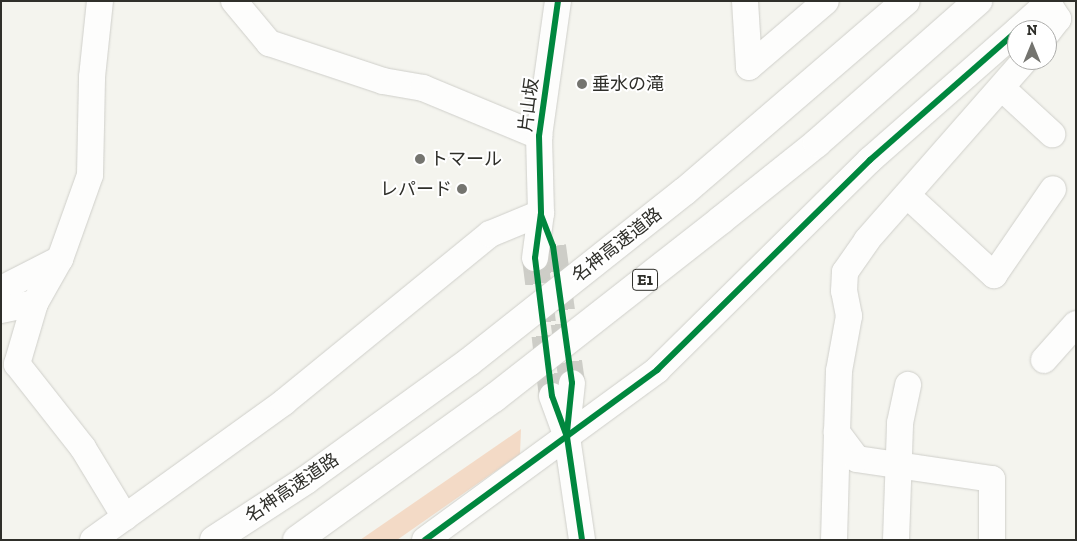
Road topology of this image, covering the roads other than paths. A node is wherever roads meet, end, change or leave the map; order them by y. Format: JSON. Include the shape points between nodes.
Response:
{"nodes":[{"id":1,"x":234,"y":1,"type":"edge"},
{"id":2,"x":558,"y":1,"type":"edge"},
{"id":3,"x":745,"y":1,"type":"edge"},
{"id":4,"x":826,"y":1,"type":"edge"},
{"id":5,"x":906,"y":1,"type":"edge"},
{"id":6,"x":978,"y":1,"type":"edge"},
{"id":7,"x":93,"y":2,"type":"edge"},
{"id":8,"x":1007,"y":39,"type":"edge"},
{"id":9,"x":1017,"y":70,"type":"edge"},
{"id":10,"x":1003,"y":89,"type":"junction"},
{"id":11,"x":1052,"y":134,"type":"dead end"},
{"id":12,"x":539,"y":136,"type":"junction"},
{"id":13,"x":1053,"y":189,"type":"dead end"},
{"id":14,"x":908,"y":196,"type":"junction"},
{"id":15,"x":540,"y":213,"type":"junction"},
{"id":16,"x":544,"y":252,"type":"tunnel mouth"},
{"id":17,"x":60,"y":259,"type":"junction"},
{"id":18,"x":1,"y":289,"type":"edge"},
{"id":19,"x":35,"y":303,"type":"junction"},
{"id":20,"x":1,"y":310,"type":"edge"},
{"id":21,"x":1076,"y":324,"type":"edge"},
{"id":22,"x":1044,"y":360,"type":"dead end"},
{"id":23,"x":908,"y":385,"type":"dead end"},
{"id":24,"x":562,"y":389,"type":"tunnel mouth"},
{"id":25,"x":837,"y":432,"type":"junction"},
{"id":26,"x":566,"y":437,"type":"junction"},
{"id":27,"x":897,"y":465,"type":"junction"},
{"id":28,"x":125,"y":517,"type":"junction"},
{"id":29,"x":429,"y":539,"type":"edge"},
{"id":30,"x":93,"y":540,"type":"edge"},
{"id":31,"x":214,"y":540,"type":"edge"},
{"id":32,"x":297,"y":540,"type":"edge"},
{"id":33,"x":582,"y":540,"type":"edge"},
{"id":34,"x":834,"y":540,"type":"edge"},
{"id":35,"x":896,"y":540,"type":"edge"},
{"id":36,"x":992,"y":540,"type":"edge"}],
"edges":[{"from":1,"to":12,"type":"street","via":[[269,43],[383,81],[423,88]]},
{"from":2,"to":12,"type":"street","name":"片山坂"},
{"from":3,"to":4,"type":"street","via":[[749,66]]},
{"from":5,"to":31,"type":"highway","name":"名神高速道路","number":"E1","via":[[685,191],[476,356],[306,480]]},
{"from":6,"to":32,"type":"highway","number":"E1","via":[[817,143],[721,220],[494,398]]},
{"from":7,"to":17,"type":"street","via":[[90,175]]},
{"from":8,"to":26,"type":"street","via":[[870,160],[657,370]]},
{"from":9,"to":10,"type":"street"},
{"from":10,"to":11,"type":"street"},
{"from":10,"to":14,"type":"street"},
{"from":12,"to":15,"type":"street","name":"片山坂"},
{"from":13,"to":14,"type":"street","via":[[994,275]]},
{"from":14,"to":25,"type":"street","via":[[867,240],[846,272],[844,291],[849,316],[840,371]]},
{"from":15,"to":16,"type":"street","name":"片山坂"},
{"from":15,"to":28,"type":"street","via":[[490,234],[284,402]]},
{"from":17,"to":18,"type":"street"},
{"from":17,"to":19,"type":"street"},
{"from":19,"to":20,"type":"street"},
{"from":19,"to":28,"type":"street","via":[[17,364],[82,448]]},
{"from":21,"to":22,"type":"street"},
{"from":23,"to":27,"type":"street","via":[[900,423]]},
{"from":24,"to":26,"type":"street"},
{"from":25,"to":27,"type":"street","via":[[858,459]]},
{"from":25,"to":34,"type":"street"},
{"from":26,"to":29,"type":"street"},
{"from":26,"to":33,"type":"street"},
{"from":27,"to":35,"type":"street"},
{"from":27,"to":36,"type":"street","via":[[992,479]]},
{"from":28,"to":30,"type":"street"}]}
